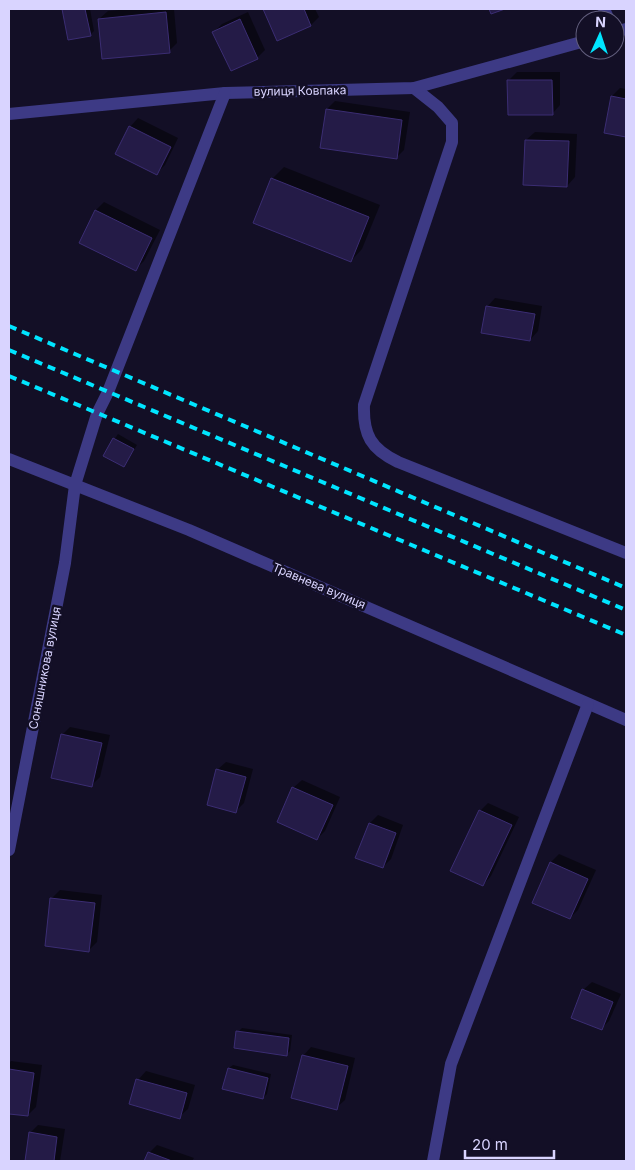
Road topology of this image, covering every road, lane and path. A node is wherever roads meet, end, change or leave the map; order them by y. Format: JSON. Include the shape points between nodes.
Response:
{"nodes":[{"id":1,"x":575,"y":44,"type":"edge"},
{"id":2,"x":414,"y":88,"type":"junction"},
{"id":3,"x":225,"y":93,"type":"junction"},
{"id":4,"x":9,"y":114,"type":"edge"},
{"id":5,"x":9,"y":459,"type":"edge"},
{"id":6,"x":75,"y":485,"type":"junction"},
{"id":7,"x":626,"y":553,"type":"edge"},
{"id":8,"x":588,"y":704,"type":"junction"},
{"id":9,"x":626,"y":720,"type":"edge"},
{"id":10,"x":10,"y":832,"type":"edge"},
{"id":11,"x":9,"y":850,"type":"edge"},
{"id":12,"x":433,"y":1161,"type":"edge"}],
"edges":[{"from":1,"to":2,"type":"street","name":"вулиця Ковпака"},
{"from":2,"to":3,"type":"street","name":"вулиця Ковпака"},
{"from":2,"to":7,"type":"street","via":[[452,123],[452,142],[364,405],[363,423],[370,440],[382,454],[398,462]]},
{"from":3,"to":4,"type":"street","name":"вулиця Ковпака"},
{"from":3,"to":6,"type":"street","name":"Соняшникова вулиця","via":[[97,414]]},
{"from":5,"to":6,"type":"street","name":"Травнева вулиця"},
{"from":6,"to":8,"type":"street","name":"Травнева вулиця","via":[[189,530]]},
{"from":6,"to":10,"type":"street","name":"Соняшникова вулиця","via":[[65,563]]},
{"from":8,"to":9,"type":"street","name":"Травнева вулиця"},
{"from":8,"to":12,"type":"street","via":[[450,1064]]},
{"from":10,"to":11,"type":"street","name":"Соняшникова вулиця"}]}
